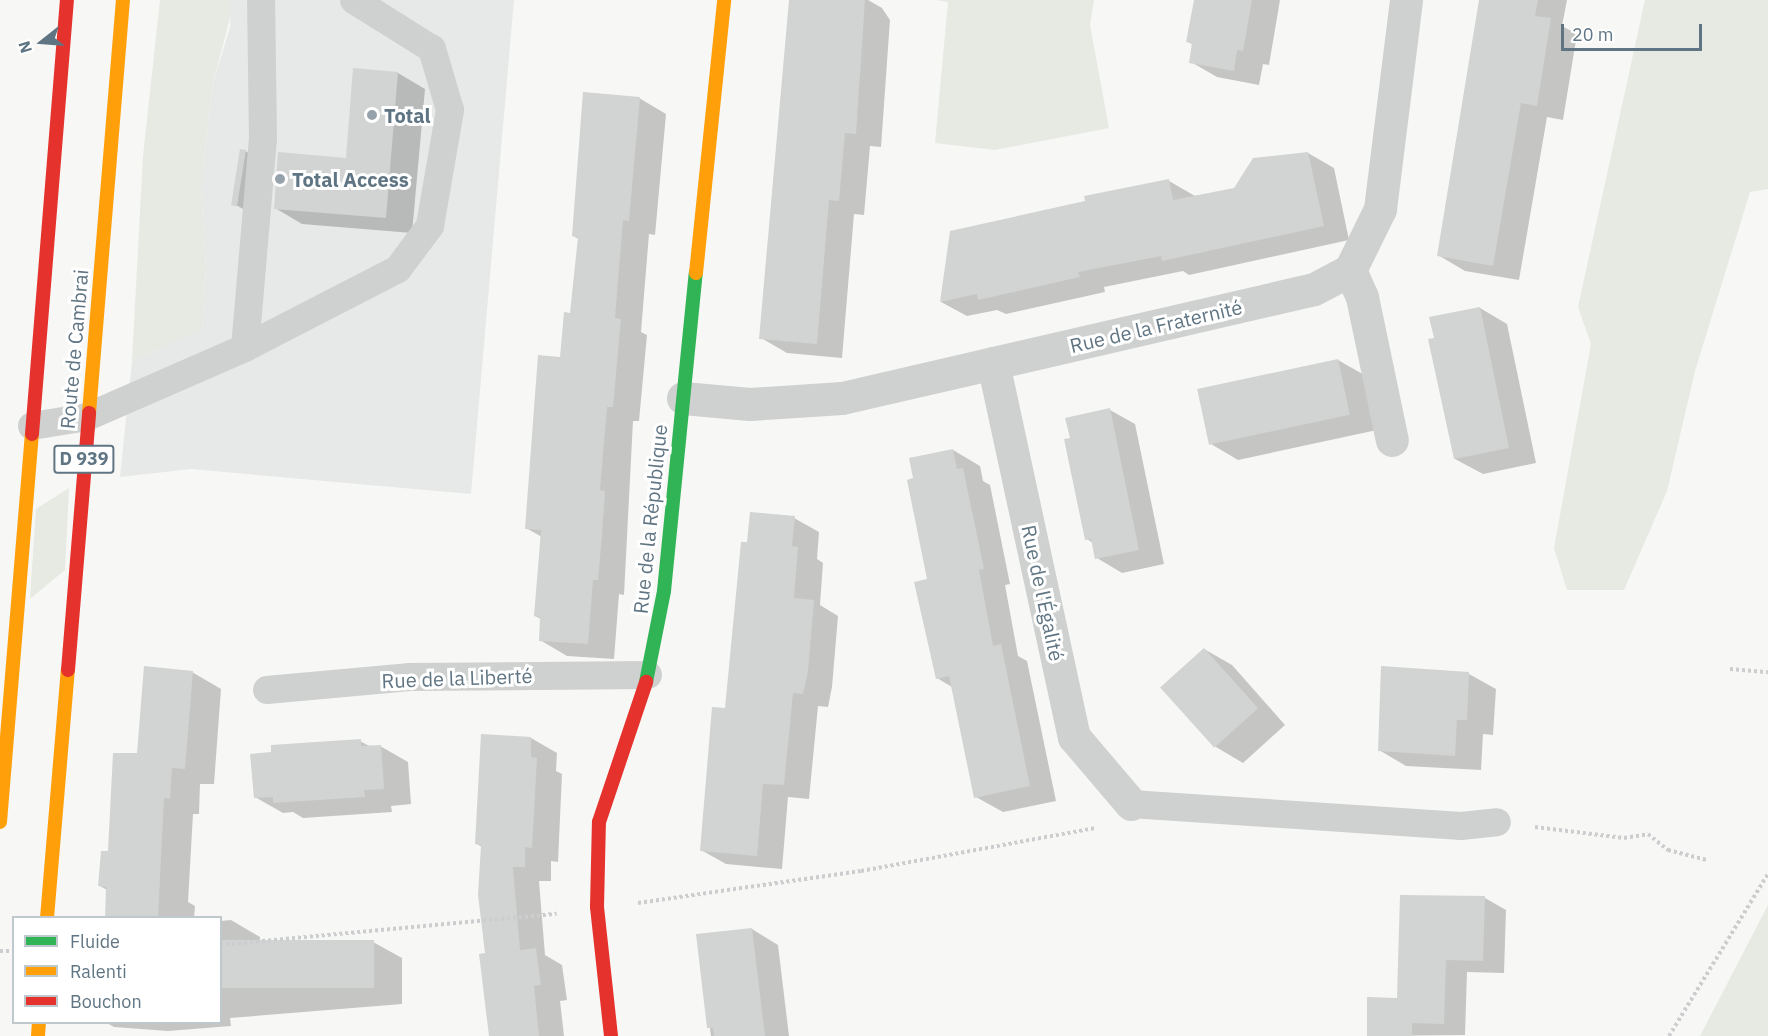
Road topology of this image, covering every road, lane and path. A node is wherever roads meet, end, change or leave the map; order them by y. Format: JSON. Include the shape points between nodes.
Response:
{"nodes":[{"id":1,"x":67,"y":0,"type":"edge"},
{"id":2,"x":123,"y":0,"type":"edge"},
{"id":3,"x":261,"y":0,"type":"edge"},
{"id":4,"x":354,"y":0,"type":"edge"},
{"id":5,"x":724,"y":0,"type":"edge"},
{"id":6,"x":1406,"y":0,"type":"edge"},
{"id":7,"x":1350,"y":270,"type":"junction"},
{"id":8,"x":244,"y":348,"type":"junction"},
{"id":9,"x":993,"y":363,"type":"junction"},
{"id":10,"x":683,"y":398,"type":"junction"},
{"id":11,"x":87,"y":417,"type":"junction"},
{"id":12,"x":32,"y":426,"type":"junction"},
{"id":13,"x":1392,"y":440,"type":"dead end"},
{"id":14,"x":1730,"y":669,"type":"dead end"},
{"id":15,"x":1768,"y":672,"type":"edge"},
{"id":16,"x":648,"y":675,"type":"junction"},
{"id":17,"x":267,"y":690,"type":"dead end"},
{"id":18,"x":1131,"y":804,"type":"junction"},
{"id":19,"x":0,"y":822,"type":"edge"},
{"id":20,"x":1497,"y":822,"type":"joint"},
{"id":21,"x":1707,"y":860,"type":"dead end"},
{"id":22,"x":1768,"y":874,"type":"edge"},
{"id":23,"x":597,"y":907,"type":"junction"},
{"id":24,"x":47,"y":916,"type":"edge"},
{"id":25,"x":222,"y":945,"type":"edge"},
{"id":26,"x":611,"y":1036,"type":"edge"},
{"id":27,"x":1669,"y":1036,"type":"edge"}],
"edges":[{"from":1,"to":12,"type":"main road","name":"Route de Cambrai","number":"D 939"},
{"from":2,"to":11,"type":"main road","name":"Route de Cambrai","number":"D 939"},
{"from":3,"to":8,"type":"lane","via":[[262,138]]},
{"from":4,"to":8,"type":"lane","via":[[432,49],[450,110],[430,226],[398,269]]},
{"from":5,"to":10,"type":"main road","name":"Rue de la République"},
{"from":6,"to":7,"type":"street","via":[[1380,209]]},
{"from":7,"to":9,"type":"street","name":"Rue de la Fraternité","via":[[1314,289]]},
{"from":7,"to":13,"type":"street","via":[[1362,297]]},
{"from":8,"to":11,"type":"lane"},
{"from":9,"to":10,"type":"street","name":"Rue de la Fraternité","via":[[842,398],[750,404]]},
{"from":9,"to":18,"type":"street","name":"Rue de l'Égalité","via":[[1074,737]]},
{"from":10,"to":16,"type":"main road","name":"Rue de la République","via":[[664,591]]},
{"from":11,"to":12,"type":"lane"},
{"from":11,"to":24,"type":"main road","name":"Route de Cambrai","number":"D 939"},
{"from":12,"to":19,"type":"main road","name":"Route de Cambrai","number":"D 939"},
{"from":14,"to":15,"type":"path"},
{"from":16,"to":17,"type":"lane","name":"Rue de la Liberté","via":[[410,677]]},
{"from":16,"to":23,"type":"main road","name":"Rue de la République","via":[[599,822]]},
{"from":18,"to":20,"type":"lane","via":[[1461,826]]},
{"from":18,"to":23,"type":"path","via":[[1098,827],[1075,835],[861,871]]},
{"from":20,"to":21,"type":"path","via":[[1624,838],[1648,834],[1668,850]]},
{"from":22,"to":27,"type":"path"},
{"from":23,"to":25,"type":"path","via":[[569,913]]},
{"from":23,"to":26,"type":"main road","name":"Rue de la République"}]}
